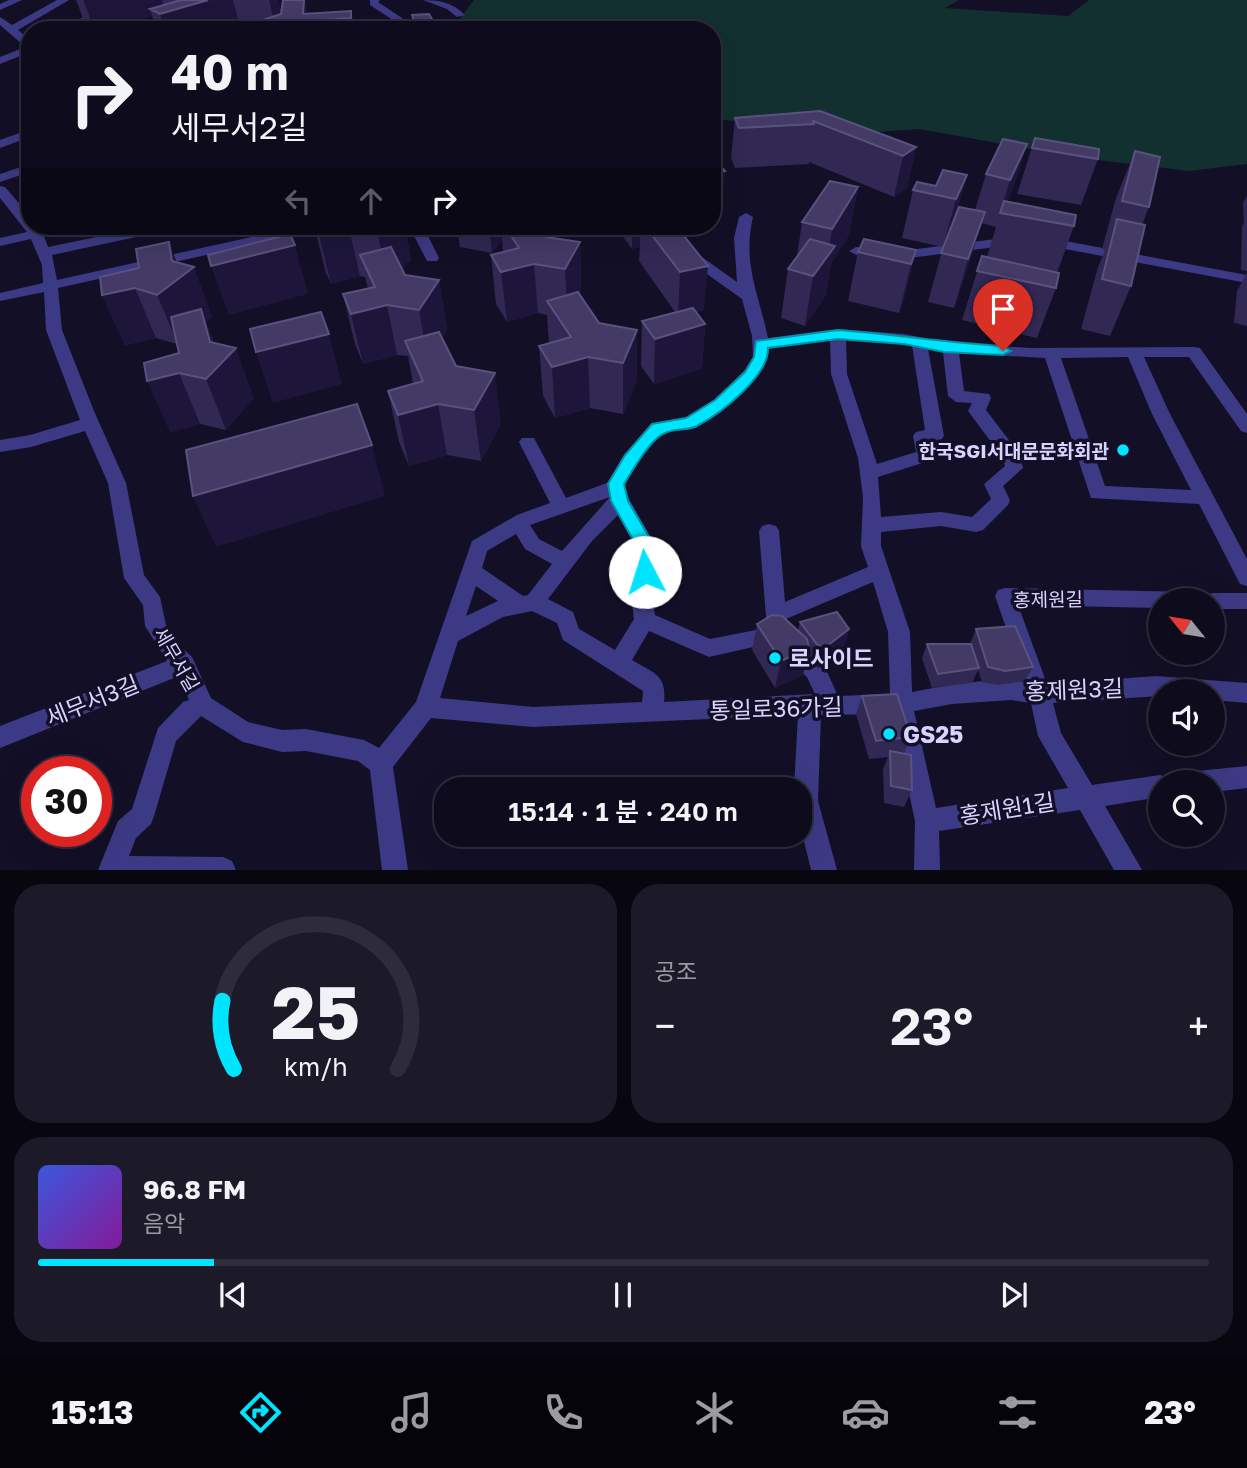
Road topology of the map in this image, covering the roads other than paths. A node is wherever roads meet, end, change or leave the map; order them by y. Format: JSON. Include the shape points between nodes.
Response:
{"nodes":[{"id":1,"x":17,"y":0,"type":"edge"},
{"id":2,"x":64,"y":0,"type":"edge"},
{"id":3,"x":136,"y":0,"type":"edge"},
{"id":4,"x":375,"y":0,"type":"edge"},
{"id":5,"x":434,"y":1,"type":"edge"},
{"id":6,"x":0,"y":8,"type":"edge"},
{"id":7,"x":186,"y":15,"type":"dead end"},
{"id":8,"x":460,"y":15,"type":"dead end"},
{"id":9,"x":0,"y":20,"type":"edge"},
{"id":10,"x":27,"y":21,"type":"edge"},
{"id":11,"x":83,"y":21,"type":"edge"},
{"id":12,"x":153,"y":21,"type":"edge"},
{"id":13,"x":400,"y":21,"type":"edge"},
{"id":14,"x":21,"y":24,"type":"edge"},
{"id":15,"x":11,"y":30,"type":"junction"},
{"id":16,"x":21,"y":38,"type":"edge"},
{"id":17,"x":21,"y":53,"type":"edge"},
{"id":18,"x":0,"y":61,"type":"edge"},
{"id":19,"x":21,"y":61,"type":"edge"},
{"id":20,"x":0,"y":71,"type":"edge"},
{"id":21,"x":21,"y":137,"type":"edge"},
{"id":22,"x":15,"y":139,"type":"junction"},
{"id":23,"x":21,"y":143,"type":"edge"},
{"id":24,"x":0,"y":144,"type":"edge"},
{"id":25,"x":21,"y":171,"type":"edge"},
{"id":26,"x":0,"y":178,"type":"edge"},
{"id":27,"x":0,"y":190,"type":"edge"},
{"id":28,"x":21,"y":214,"type":"edge"},
{"id":29,"x":746,"y":217,"type":"dead end"},
{"id":30,"x":21,"y":231,"type":"edge"},
{"id":31,"x":36,"y":235,"type":"edge"},
{"id":32,"x":163,"y":235,"type":"edge"},
{"id":33,"x":239,"y":235,"type":"edge"},
{"id":34,"x":420,"y":235,"type":"edge"},
{"id":35,"x":664,"y":235,"type":"edge"},
{"id":36,"x":0,"y":242,"type":"edge"},
{"id":37,"x":156,"y":245,"type":"junction"},
{"id":38,"x":856,"y":251,"type":"edge"},
{"id":39,"x":44,"y":252,"type":"junction"},
{"id":40,"x":432,"y":258,"type":"dead end"},
{"id":41,"x":1247,"y":279,"type":"edge"},
{"id":42,"x":53,"y":286,"type":"junction"},
{"id":43,"x":0,"y":297,"type":"edge"},
{"id":44,"x":750,"y":298,"type":"junction"},
{"id":45,"x":838,"y":334,"type":"junction"},
{"id":46,"x":919,"y":342,"type":"junction"},
{"id":47,"x":761,"y":344,"type":"junction"},
{"id":48,"x":950,"y":348,"type":"junction"},
{"id":49,"x":1133,"y":351,"type":"junction"},
{"id":50,"x":1051,"y":352,"type":"junction"},
{"id":51,"x":90,"y":423,"type":"junction"},
{"id":52,"x":1247,"y":427,"type":"edge"},
{"id":53,"x":528,"y":442,"type":"dead end"},
{"id":54,"x":0,"y":446,"type":"edge"},
{"id":55,"x":869,"y":473,"type":"junction"},
{"id":56,"x":618,"y":493,"type":"junction"},
{"id":57,"x":1204,"y":498,"type":"junction"},
{"id":58,"x":561,"y":507,"type":"junction"},
{"id":59,"x":519,"y":523,"type":"junction"},
{"id":60,"x":872,"y":525,"type":"junction"},
{"id":61,"x":769,"y":531,"type":"dead end"},
{"id":62,"x":565,"y":562,"type":"junction"},
{"id":63,"x":880,"y":570,"type":"junction"},
{"id":64,"x":470,"y":571,"type":"junction"},
{"id":65,"x":1247,"y":578,"type":"edge"},
{"id":66,"x":1148,"y":599,"type":"edge"},
{"id":67,"x":1225,"y":601,"type":"edge"},
{"id":68,"x":1247,"y":601,"type":"edge"},
{"id":69,"x":527,"y":603,"type":"junction"},
{"id":70,"x":777,"y":614,"type":"junction"},
{"id":71,"x":645,"y":620,"type":"junction"},
{"id":72,"x":448,"y":636,"type":"junction"},
{"id":73,"x":775,"y":638,"type":"junction"},
{"id":74,"x":619,"y":662,"type":"junction"},
{"id":75,"x":184,"y":664,"type":"junction"},
{"id":76,"x":1247,"y":693,"type":"edge"},
{"id":77,"x":1040,"y":694,"type":"junction"},
{"id":78,"x":821,"y":704,"type":"junction"},
{"id":79,"x":901,"y":704,"type":"junction"},
{"id":80,"x":203,"y":705,"type":"junction"},
{"id":81,"x":426,"y":707,"type":"junction"},
{"id":82,"x":652,"y":712,"type":"junction"},
{"id":83,"x":0,"y":737,"type":"edge"},
{"id":84,"x":381,"y":764,"type":"junction"},
{"id":85,"x":1247,"y":777,"type":"edge"},
{"id":86,"x":1225,"y":779,"type":"edge"},
{"id":87,"x":1148,"y":788,"type":"edge"},
{"id":88,"x":1087,"y":796,"type":"junction"},
{"id":89,"x":927,"y":821,"type":"junction"},
{"id":90,"x":111,"y":869,"type":"edge"},
{"id":91,"x":223,"y":870,"type":"edge"},
{"id":92,"x":395,"y":870,"type":"edge"},
{"id":93,"x":824,"y":870,"type":"edge"},
{"id":94,"x":927,"y":870,"type":"edge"},
{"id":95,"x":1129,"y":870,"type":"edge"}],
"edges":[{"from":1,"to":6,"type":"street"},
{"from":2,"to":10,"type":"street"},
{"from":3,"to":11,"type":"street"},
{"from":4,"to":13,"type":"street","via":[[373,4]]},
{"from":5,"to":8,"type":"street"},
{"from":7,"to":12,"type":"street"},
{"from":9,"to":15,"type":"street"},
{"from":14,"to":15,"type":"street"},
{"from":15,"to":16,"type":"street"},
{"from":17,"to":18,"type":"street"},
{"from":19,"to":20,"type":"street"},
{"from":21,"to":22,"type":"street"},
{"from":22,"to":23,"type":"street"},
{"from":22,"to":24,"type":"street"},
{"from":25,"to":26,"type":"street"},
{"from":27,"to":28,"type":"street","name":"세무서길"},
{"from":29,"to":44,"type":"street","via":[[741,238],[743,277]]},
{"from":30,"to":36,"type":"street"},
{"from":31,"to":39,"type":"street","name":"세무서길"},
{"from":32,"to":37,"type":"street"},
{"from":33,"to":37,"type":"street"},
{"from":34,"to":40,"type":"street"},
{"from":35,"to":44,"type":"street"},
{"from":37,"to":39,"type":"street"},
{"from":37,"to":42,"type":"street"},
{"from":38,"to":41,"type":"street","via":[[909,254],[996,243],[1065,245]]},
{"from":39,"to":42,"type":"street","name":"세무서길"},
{"from":42,"to":43,"type":"street"},
{"from":42,"to":51,"type":"street","name":"세무서길","via":[[54,330]]},
{"from":44,"to":47,"type":"street"},
{"from":45,"to":46,"type":"street"},
{"from":45,"to":47,"type":"street"},
{"from":45,"to":55,"type":"street","via":[[839,374]]},
{"from":46,"to":48,"type":"street"},
{"from":46,"to":55,"type":"street","via":[[935,436],[922,436],[926,456]]},
{"from":47,"to":56,"type":"street","via":[[761,357],[750,375],[720,404],[690,423],[658,428],[631,459]]},
{"from":48,"to":50,"type":"street"},
{"from":48,"to":60,"type":"street","via":[[956,396],[983,398],[976,411],[1012,457],[1014,468],[993,484],[1001,500],[975,524],[941,519]]},
{"from":49,"to":50,"type":"street"},
{"from":49,"to":52,"type":"street","via":[[1194,352]]},
{"from":49,"to":57,"type":"street"},
{"from":50,"to":57,"type":"street","via":[[1098,493]]},
{"from":51,"to":54,"type":"street"},
{"from":51,"to":75,"type":"street","name":"세무서길","via":[[117,483],[134,578],[153,603],[156,626],[169,649]]},
{"from":53,"to":58,"type":"street"},
{"from":55,"to":60,"type":"street"},
{"from":56,"to":58,"type":"street","via":[[614,488]]},
{"from":56,"to":62,"type":"street"},
{"from":56,"to":71,"type":"street","via":[[650,554],[640,589]]},
{"from":57,"to":65,"type":"street"},
{"from":58,"to":59,"type":"street"},
{"from":59,"to":62,"type":"street","via":[[532,544]]},
{"from":59,"to":64,"type":"street","via":[[479,546]]},
{"from":60,"to":63,"type":"street","via":[[871,546]]},
{"from":61,"to":70,"type":"street"},
{"from":62,"to":69,"type":"street"},
{"from":63,"to":70,"type":"street"},
{"from":63,"to":79,"type":"street","via":[[899,632]]},
{"from":64,"to":69,"type":"street"},
{"from":64,"to":72,"type":"street"},
{"from":66,"to":77,"type":"street","name":"홍제원길","via":[[1005,596]]},
{"from":67,"to":68,"type":"street"},
{"from":69,"to":72,"type":"street","via":[[499,609]]},
{"from":69,"to":74,"type":"street","via":[[566,618],[570,634]]},
{"from":70,"to":73,"type":"street"},
{"from":71,"to":73,"type":"street","via":[[709,648],[762,636]]},
{"from":71,"to":74,"type":"street"},
{"from":72,"to":81,"type":"street"},
{"from":73,"to":78,"type":"street","via":[[815,670]]},
{"from":74,"to":82,"type":"street","via":[[655,686]]},
{"from":75,"to":80,"type":"street","name":"세무서길"},
{"from":75,"to":83,"type":"street","name":"세무서3길"},
{"from":76,"to":77,"type":"street","name":"홍제원3길","via":[[1156,685]]},
{"from":77,"to":79,"type":"street","name":"홍제원3길","via":[[1011,690],[952,694]]},
{"from":77,"to":88,"type":"street","name":"홍제원1길","via":[[1051,736]]},
{"from":78,"to":79,"type":"street","name":"통일로36가길"},
{"from":78,"to":82,"type":"street","name":"통일로36가길"},
{"from":78,"to":93,"type":"street","via":[[806,801]]},
{"from":79,"to":89,"type":"street"},
{"from":80,"to":84,"type":"street","name":"세무서길","via":[[243,731],[282,741],[306,740],[364,751]]},
{"from":80,"to":90,"type":"street","via":[[191,709],[166,735],[142,816],[128,830]]},
{"from":81,"to":82,"type":"street","name":"통일로36가길","via":[[533,718]]},
{"from":81,"to":84,"type":"street"},
{"from":84,"to":92,"type":"street"},
{"from":85,"to":86,"type":"street"},
{"from":87,"to":88,"type":"street","name":"홍제원1길"},
{"from":88,"to":89,"type":"street","name":"홍제원1길"},
{"from":88,"to":95,"type":"street"},
{"from":89,"to":94,"type":"street"},
{"from":90,"to":91,"type":"street"}]}
